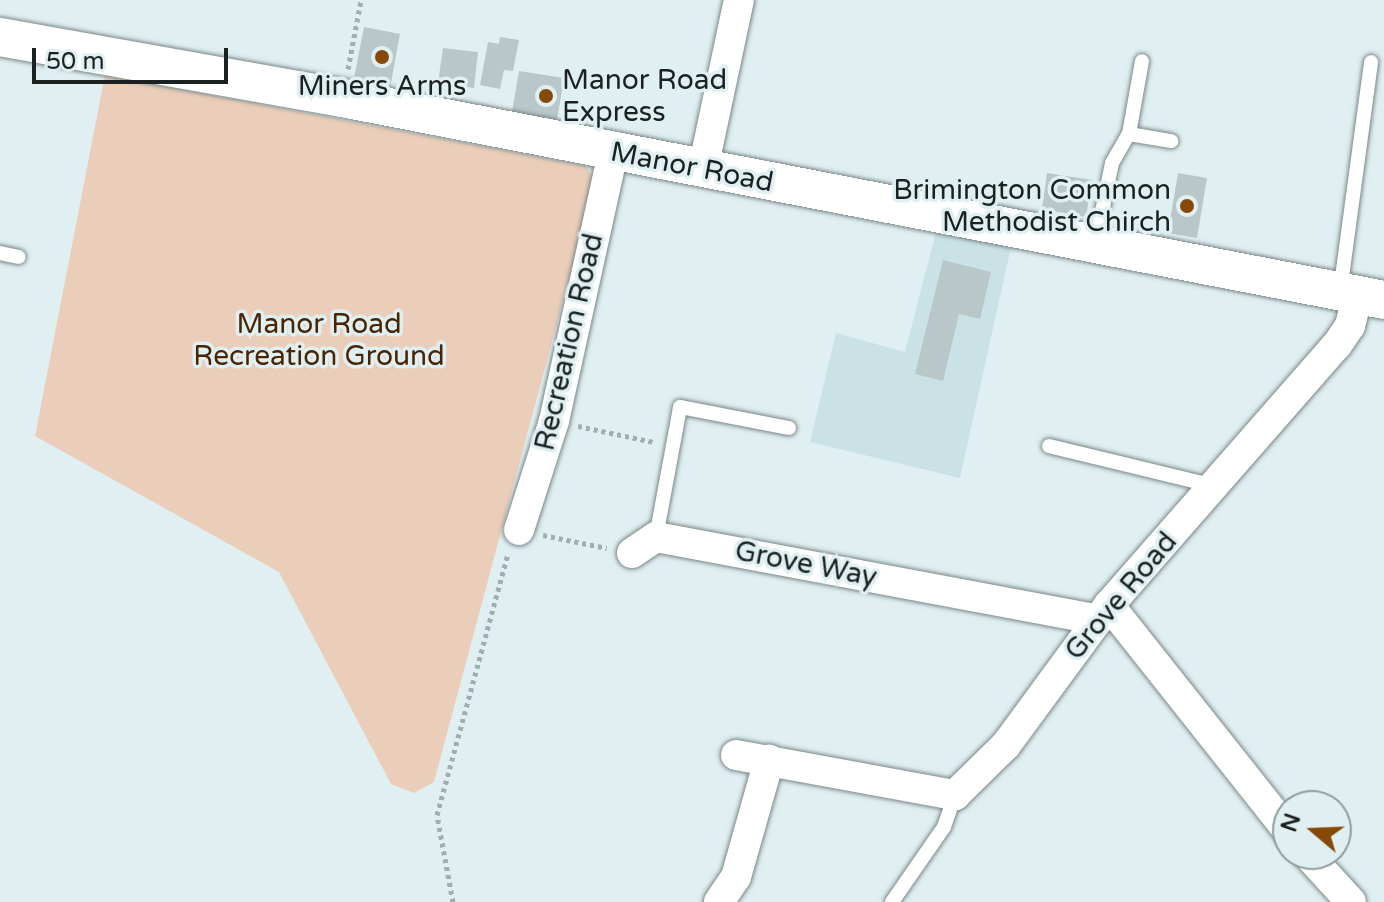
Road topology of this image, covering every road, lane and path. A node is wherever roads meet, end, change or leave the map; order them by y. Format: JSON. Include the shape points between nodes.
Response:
{"nodes":[{"id":1,"x":361,"y":0,"type":"edge"},
{"id":2,"x":739,"y":0,"type":"edge"},
{"id":3,"x":0,"y":37,"type":"edge"},
{"id":4,"x":1142,"y":61,"type":"dead end"},
{"id":5,"x":1371,"y":62,"type":"dead end"},
{"id":6,"x":342,"y":98,"type":"junction"},
{"id":7,"x":1129,"y":134,"type":"junction"},
{"id":8,"x":1171,"y":141,"type":"dead end"},
{"id":9,"x":613,"y":152,"type":"junction"},
{"id":10,"x":703,"y":169,"type":"junction"},
{"id":11,"x":1095,"y":246,"type":"junction"},
{"id":12,"x":0,"y":253,"type":"edge"},
{"id":13,"x":19,"y":257,"type":"dead end"},
{"id":14,"x":1361,"y":296,"type":"edge"},
{"id":15,"x":554,"y":421,"type":"junction"},
{"id":16,"x":789,"y":428,"type":"dead end"},
{"id":17,"x":671,"y":445,"type":"junction"},
{"id":18,"x":1049,"y":446,"type":"dead end"},
{"id":19,"x":1214,"y":486,"type":"junction"},
{"id":20,"x":519,"y":530,"type":"junction"},
{"id":21,"x":644,"y":545,"type":"junction"},
{"id":22,"x":1104,"y":613,"type":"junction"},
{"id":23,"x":736,"y":755,"type":"dead end"},
{"id":24,"x":769,"y":760,"type":"junction"},
{"id":25,"x":955,"y":795,"type":"junction"},
{"id":26,"x":1272,"y":812,"type":"edge"},
{"id":27,"x":1322,"y":870,"type":"edge"},
{"id":28,"x":453,"y":902,"type":"edge"},
{"id":29,"x":719,"y":902,"type":"edge"},
{"id":30,"x":892,"y":902,"type":"edge"},
{"id":31,"x":1351,"y":902,"type":"edge"}],
"edges":[{"from":1,"to":6,"type":"path"},
{"from":2,"to":10,"type":"street"},
{"from":3,"to":6,"type":"street","name":"Manor Road"},
{"from":4,"to":7,"type":"lane"},
{"from":5,"to":14,"type":"lane"},
{"from":6,"to":9,"type":"street","name":"Manor Road"},
{"from":7,"to":8,"type":"lane"},
{"from":7,"to":11,"type":"lane","via":[[1112,163]]},
{"from":9,"to":10,"type":"street","name":"Manor Road"},
{"from":9,"to":15,"type":"street","name":"Recreation Road"},
{"from":10,"to":11,"type":"street","name":"Manor Road"},
{"from":11,"to":14,"type":"street","name":"Manor Road"},
{"from":12,"to":13,"type":"lane"},
{"from":14,"to":19,"type":"street","name":"Grove Road","via":[[1337,345]]},
{"from":15,"to":17,"type":"path"},
{"from":15,"to":20,"type":"street","name":"Recreation Road"},
{"from":16,"to":17,"type":"lane","via":[[680,407]]},
{"from":17,"to":21,"type":"lane"},
{"from":18,"to":19,"type":"lane"},
{"from":19,"to":22,"type":"street","name":"Grove Road"},
{"from":20,"to":21,"type":"path"},
{"from":20,"to":28,"type":"path","via":[[510,543],[437,815]]},
{"from":21,"to":22,"type":"street","name":"Grove Way"},
{"from":22,"to":25,"type":"street","name":"Grove Road","via":[[1006,745]]},
{"from":22,"to":26,"type":"street"},
{"from":23,"to":24,"type":"street"},
{"from":24,"to":25,"type":"street"},
{"from":24,"to":29,"type":"street","via":[[740,865]]},
{"from":25,"to":30,"type":"lane","name":"Grove Road","via":[[944,827]]},
{"from":27,"to":31,"type":"street"}]}
